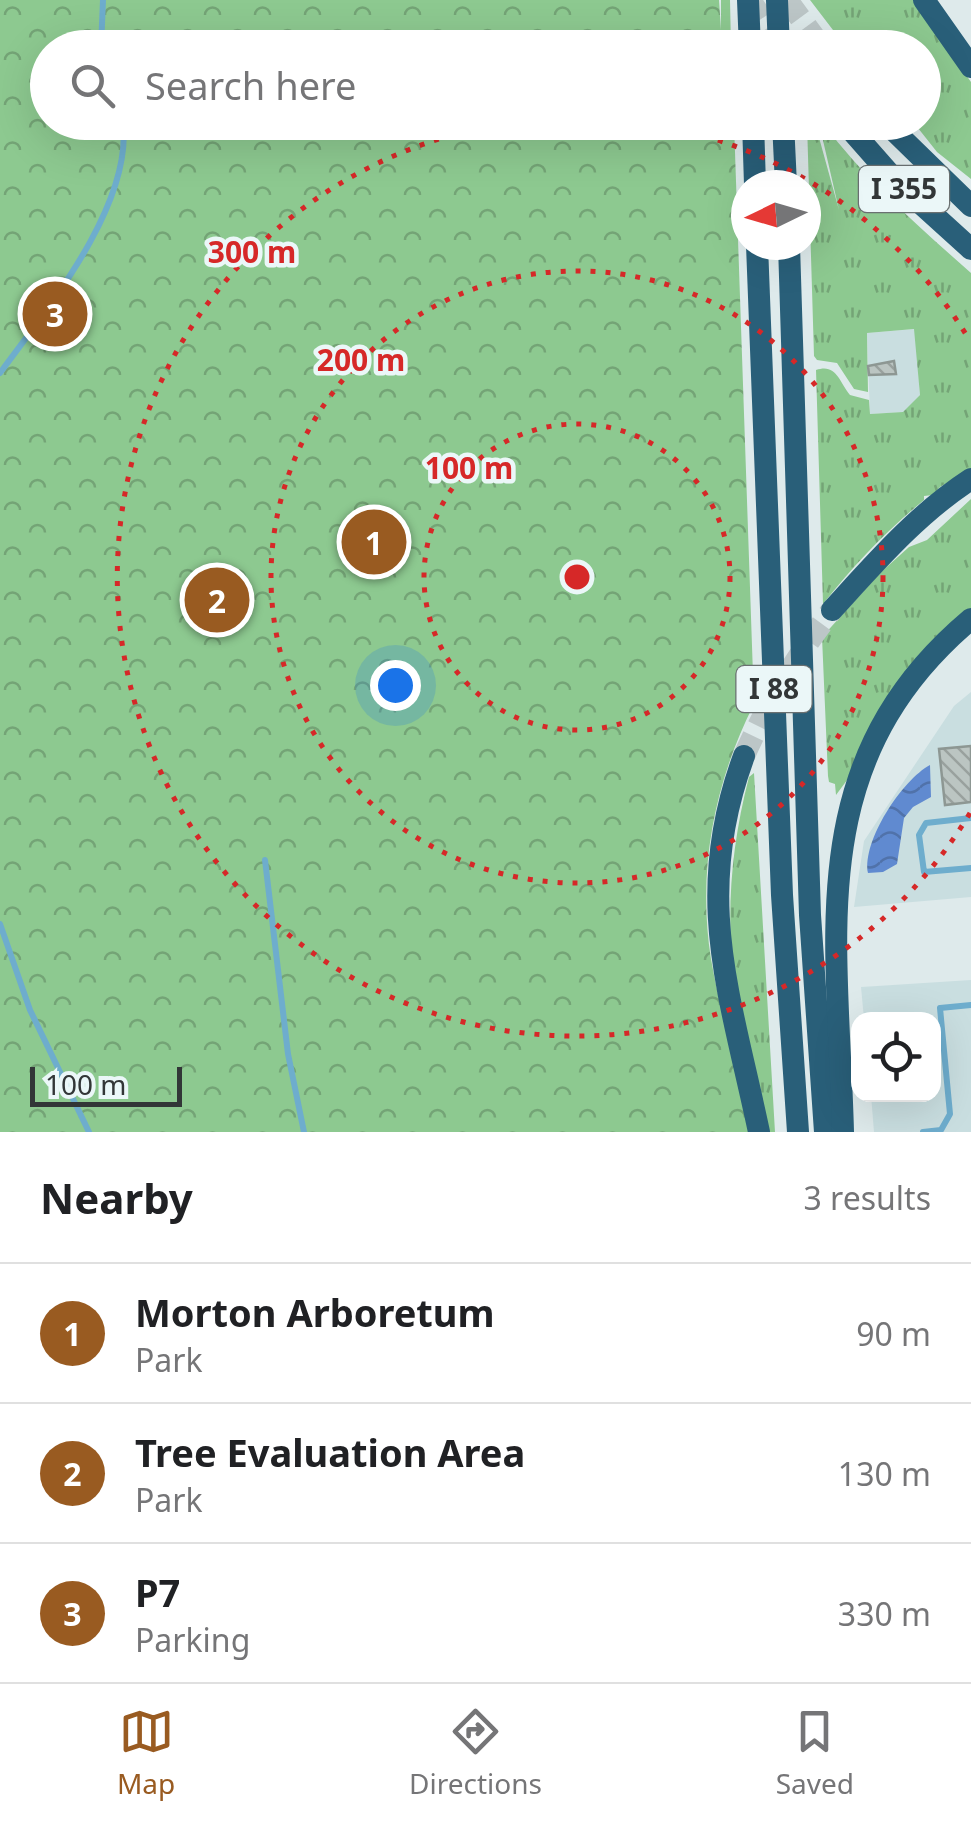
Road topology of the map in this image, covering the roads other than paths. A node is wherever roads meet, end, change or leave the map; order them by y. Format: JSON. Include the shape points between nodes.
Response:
{"nodes":[{"id":1,"x":102,"y":0,"type":"edge"},
{"id":2,"x":748,"y":0,"type":"edge"},
{"id":3,"x":777,"y":0,"type":"edge"},
{"id":4,"x":924,"y":0,"type":"edge"},
{"id":5,"x":101,"y":30,"type":"edge"},
{"id":6,"x":749,"y":30,"type":"edge"},
{"id":7,"x":779,"y":30,"type":"edge"},
{"id":8,"x":971,"y":67,"type":"edge"},
{"id":9,"x":124,"y":140,"type":"edge"},
{"id":10,"x":753,"y":140,"type":"edge"},
{"id":11,"x":784,"y":140,"type":"edge"},
{"id":12,"x":860,"y":140,"type":"edge"},
{"id":13,"x":903,"y":140,"type":"edge"},
{"id":14,"x":754,"y":170,"type":"edge"},
{"id":15,"x":785,"y":170,"type":"edge"},
{"id":16,"x":971,"y":206,"type":"edge"},
{"id":17,"x":971,"y":249,"type":"edge"},
{"id":18,"x":758,"y":260,"type":"edge"},
{"id":19,"x":789,"y":260,"type":"edge"},
{"id":20,"x":0,"y":372,"type":"edge"},
{"id":21,"x":971,"y":479,"type":"edge"},
{"id":22,"x":832,"y":610,"type":"tunnel mouth"},
{"id":23,"x":971,"y":619,"type":"edge"},
{"id":24,"x":744,"y":756,"type":"tunnel mouth"},
{"id":25,"x":971,"y":818,"type":"edge"},
{"id":26,"x":265,"y":860,"type":"dead end"},
{"id":27,"x":971,"y":868,"type":"edge"},
{"id":28,"x":0,"y":924,"type":"edge"},
{"id":29,"x":971,"y":1005,"type":"edge"},
{"id":30,"x":89,"y":1132,"type":"edge"},
{"id":31,"x":304,"y":1132,"type":"edge"},
{"id":32,"x":759,"y":1132,"type":"edge"},
{"id":33,"x":798,"y":1132,"type":"edge"},
{"id":34,"x":825,"y":1132,"type":"edge"},
{"id":35,"x":844,"y":1132,"type":"edge"},
{"id":36,"x":924,"y":1132,"type":"edge"}],
"edges":[{"from":1,"to":5,"type":"lane"},
{"from":2,"to":6,"type":"highway"},
{"from":3,"to":7,"type":"highway"},
{"from":4,"to":8,"type":"highway"},
{"from":9,"to":20,"type":"lane","via":[[101,218],[62,290]]},
{"from":10,"to":14,"type":"highway"},
{"from":11,"to":15,"type":"highway"},
{"from":12,"to":17,"type":"highway","number":"I 355"},
{"from":13,"to":16,"type":"highway","number":"I 355"},
{"from":18,"to":33,"type":"highway","number":"I 88","via":[[782,895]]},
{"from":19,"to":34,"type":"highway","number":"I 88","via":[[810,915]]},
{"from":21,"to":22,"type":"highway","via":[[928,511]]},
{"from":23,"to":35,"type":"highway","via":[[892,704],[846,816],[836,901]]},
{"from":24,"to":32,"type":"highway","via":[[722,834],[716,909],[726,990]]},
{"from":25,"to":27,"type":"lane","via":[[931,822],[919,835],[924,872]]},
{"from":26,"to":31,"type":"lane"},
{"from":28,"to":30,"type":"lane","via":[[30,1010]]},
{"from":29,"to":36,"type":"lane","via":[[940,1008],[950,1114],[941,1130]]}]}
